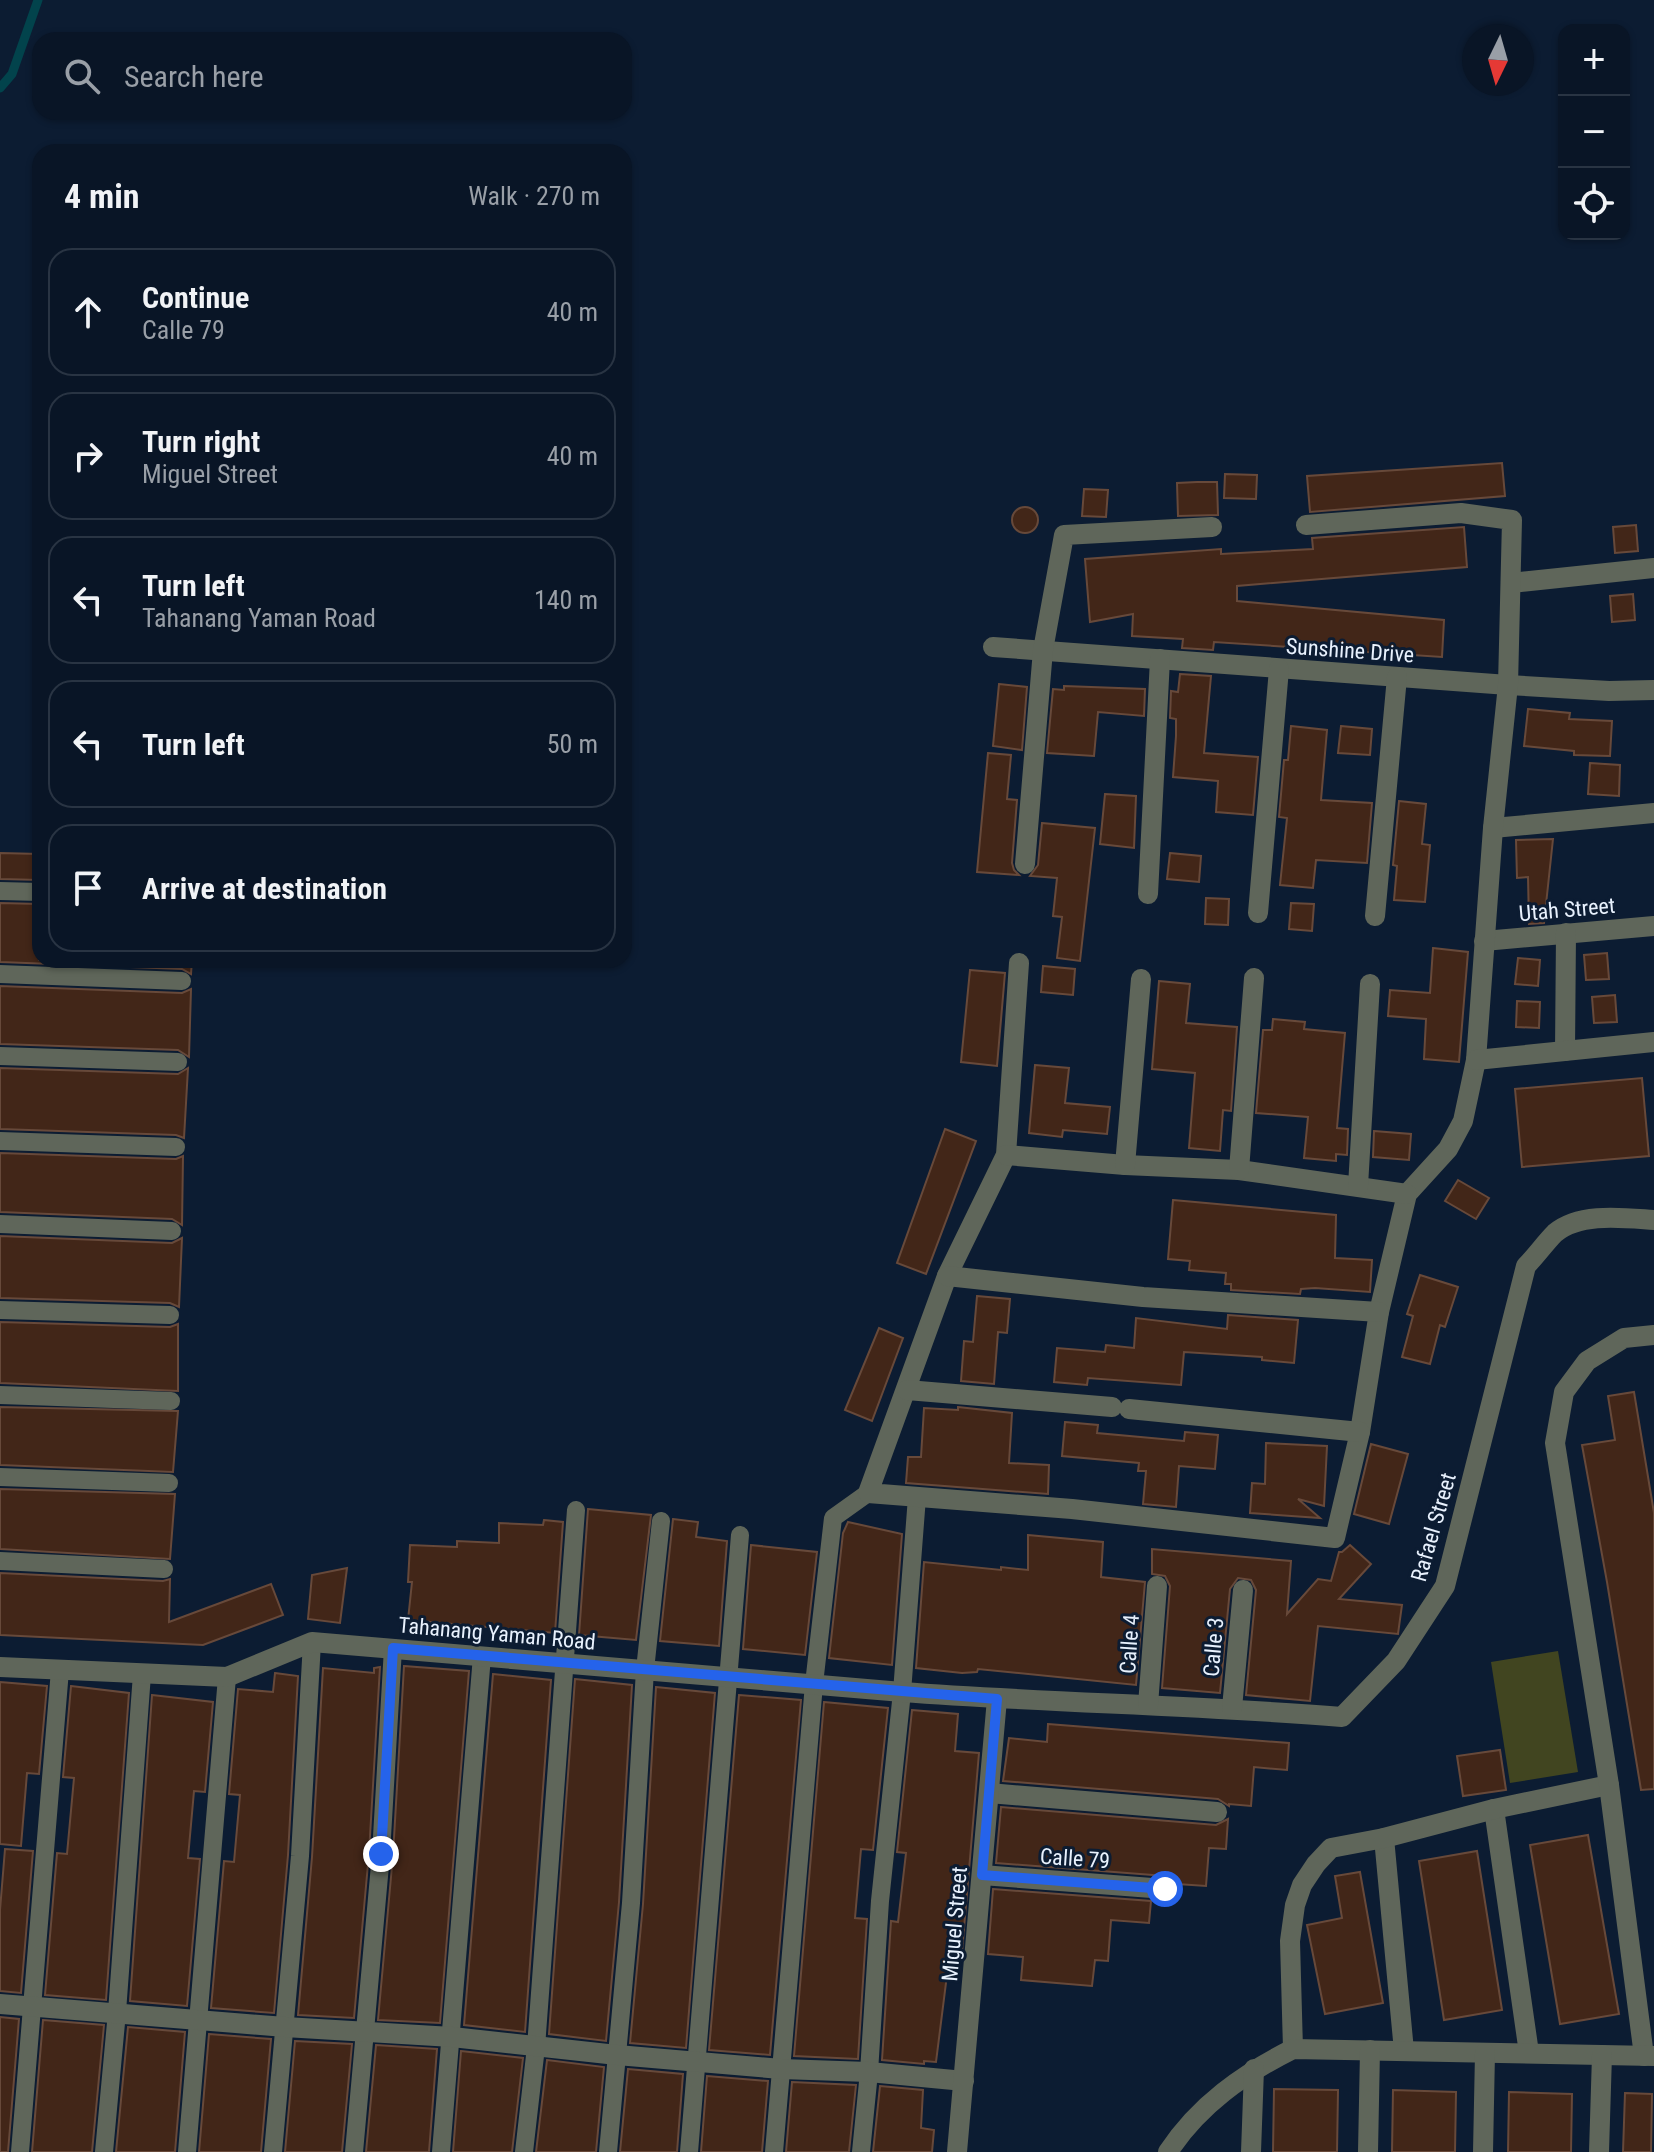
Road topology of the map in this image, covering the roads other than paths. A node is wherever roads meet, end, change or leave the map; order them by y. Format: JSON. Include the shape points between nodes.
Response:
{"nodes":[{"id":1,"x":1306,"y":525,"type":"dead end"},
{"id":2,"x":1212,"y":527,"type":"dead end"},
{"id":3,"x":1654,"y":568,"type":"edge"},
{"id":4,"x":1511,"y":583,"type":"junction"},
{"id":5,"x":993,"y":647,"type":"dead end"},
{"id":6,"x":1043,"y":650,"type":"junction"},
{"id":7,"x":1160,"y":659,"type":"junction"},
{"id":8,"x":1279,"y":669,"type":"junction"},
{"id":9,"x":1397,"y":677,"type":"junction"},
{"id":10,"x":1508,"y":685,"type":"junction"},
{"id":11,"x":1654,"y":690,"type":"edge"},
{"id":12,"x":1654,"y":813,"type":"edge"},
{"id":13,"x":1493,"y":828,"type":"junction"},
{"id":14,"x":1025,"y":864,"type":"dead end"},
{"id":15,"x":0,"y":891,"type":"edge"},
{"id":16,"x":32,"y":892,"type":"edge"},
{"id":17,"x":1148,"y":894,"type":"dead end"},
{"id":18,"x":1258,"y":913,"type":"dead end"},
{"id":19,"x":1375,"y":916,"type":"dead end"},
{"id":20,"x":1654,"y":926,"type":"edge"},
{"id":21,"x":1566,"y":933,"type":"junction"},
{"id":22,"x":1484,"y":941,"type":"junction"},
{"id":23,"x":1019,"y":963,"type":"dead end"},
{"id":24,"x":0,"y":974,"type":"edge"},
{"id":25,"x":1254,"y":978,"type":"dead end"},
{"id":26,"x":1141,"y":979,"type":"dead end"},
{"id":27,"x":182,"y":981,"type":"dead end"},
{"id":28,"x":1370,"y":984,"type":"dead end"},
{"id":29,"x":1654,"y":1042,"type":"edge"},
{"id":30,"x":1565,"y":1051,"type":"junction"},
{"id":31,"x":0,"y":1056,"type":"edge"},
{"id":32,"x":1476,"y":1060,"type":"junction"},
{"id":33,"x":178,"y":1062,"type":"dead end"},
{"id":34,"x":0,"y":1141,"type":"edge"},
{"id":35,"x":176,"y":1147,"type":"dead end"},
{"id":36,"x":1006,"y":1155,"type":"junction"},
{"id":37,"x":1125,"y":1165,"type":"junction"},
{"id":38,"x":1239,"y":1170,"type":"junction"},
{"id":39,"x":1358,"y":1186,"type":"junction"},
{"id":40,"x":1407,"y":1194,"type":"junction"},
{"id":41,"x":1654,"y":1220,"type":"edge"},
{"id":42,"x":0,"y":1224,"type":"edge"},
{"id":43,"x":172,"y":1231,"type":"dead end"},
{"id":44,"x":947,"y":1276,"type":"junction"},
{"id":45,"x":0,"y":1310,"type":"edge"},
{"id":46,"x":1379,"y":1312,"type":"junction"},
{"id":47,"x":170,"y":1315,"type":"dead end"},
{"id":48,"x":1654,"y":1335,"type":"edge"},
{"id":49,"x":907,"y":1390,"type":"junction"},
{"id":50,"x":0,"y":1395,"type":"edge"},
{"id":51,"x":171,"y":1401,"type":"dead end"},
{"id":52,"x":1360,"y":1432,"type":"junction"},
{"id":53,"x":0,"y":1477,"type":"edge"},
{"id":54,"x":169,"y":1483,"type":"dead end"},
{"id":55,"x":868,"y":1493,"type":"junction"},
{"id":56,"x":917,"y":1497,"type":"junction"},
{"id":57,"x":576,"y":1510,"type":"dead end"},
{"id":58,"x":661,"y":1521,"type":"dead end"},
{"id":59,"x":740,"y":1535,"type":"dead end"},
{"id":60,"x":0,"y":1561,"type":"edge"},
{"id":61,"x":164,"y":1569,"type":"dead end"},
{"id":62,"x":1157,"y":1586,"type":"dead end"},
{"id":63,"x":1243,"y":1590,"type":"dead end"},
{"id":64,"x":312,"y":1642,"type":"junction"},
{"id":65,"x":393,"y":1648,"type":"junction"},
{"id":66,"x":482,"y":1656,"type":"junction"},
{"id":67,"x":564,"y":1663,"type":"junction"},
{"id":68,"x":0,"y":1667,"type":"edge"},
{"id":69,"x":60,"y":1670,"type":"junction"},
{"id":70,"x":645,"y":1670,"type":"junction"},
{"id":71,"x":142,"y":1674,"type":"junction"},
{"id":72,"x":227,"y":1677,"type":"junction"},
{"id":73,"x":730,"y":1677,"type":"junction"},
{"id":74,"x":814,"y":1684,"type":"junction"},
{"id":75,"x":902,"y":1692,"type":"junction"},
{"id":76,"x":997,"y":1699,"type":"junction"},
{"id":77,"x":1148,"y":1705,"type":"junction"},
{"id":78,"x":1232,"y":1708,"type":"junction"},
{"id":79,"x":1609,"y":1785,"type":"junction"},
{"id":80,"x":989,"y":1793,"type":"junction"},
{"id":81,"x":1494,"y":1809,"type":"junction"},
{"id":82,"x":1217,"y":1812,"type":"dead end"},
{"id":83,"x":1384,"y":1838,"type":"junction"},
{"id":84,"x":982,"y":1875,"type":"junction"},
{"id":85,"x":1165,"y":1889,"type":"dead end"},
{"id":86,"x":0,"y":2004,"type":"edge"},
{"id":87,"x":32,"y":2006,"type":"junction"},
{"id":88,"x":117,"y":2012,"type":"junction"},
{"id":89,"x":199,"y":2018,"type":"junction"},
{"id":90,"x":285,"y":2027,"type":"junction"},
{"id":91,"x":364,"y":2033,"type":"junction"},
{"id":92,"x":452,"y":2037,"type":"junction"},
{"id":93,"x":536,"y":2047,"type":"junction"},
{"id":94,"x":1293,"y":2049,"type":"junction"},
{"id":95,"x":1370,"y":2050,"type":"junction"},
{"id":96,"x":1404,"y":2051,"type":"junction"},
{"id":97,"x":1485,"y":2053,"type":"junction"},
{"id":98,"x":1529,"y":2053,"type":"junction"},
{"id":99,"x":617,"y":2055,"type":"junction"},
{"id":100,"x":1602,"y":2055,"type":"junction"},
{"id":101,"x":1649,"y":2056,"type":"edge"},
{"id":102,"x":698,"y":2061,"type":"junction"},
{"id":103,"x":781,"y":2069,"type":"junction"},
{"id":104,"x":1254,"y":2069,"type":"junction"},
{"id":105,"x":869,"y":2072,"type":"junction"},
{"id":106,"x":964,"y":2081,"type":"junction"},
{"id":107,"x":20,"y":2152,"type":"edge"},
{"id":108,"x":104,"y":2152,"type":"edge"},
{"id":109,"x":187,"y":2152,"type":"edge"},
{"id":110,"x":273,"y":2152,"type":"edge"},
{"id":111,"x":354,"y":2152,"type":"edge"},
{"id":112,"x":441,"y":2152,"type":"edge"},
{"id":113,"x":524,"y":2152,"type":"edge"},
{"id":114,"x":608,"y":2152,"type":"edge"},
{"id":115,"x":689,"y":2152,"type":"edge"},
{"id":116,"x":774,"y":2152,"type":"edge"},
{"id":117,"x":861,"y":2152,"type":"edge"},
{"id":118,"x":957,"y":2152,"type":"edge"},
{"id":119,"x":1168,"y":2152,"type":"edge"},
{"id":120,"x":1251,"y":2152,"type":"edge"},
{"id":121,"x":1368,"y":2152,"type":"edge"},
{"id":122,"x":1483,"y":2152,"type":"edge"},
{"id":123,"x":1599,"y":2152,"type":"edge"}],
"edges":[{"from":1,"to":4,"type":"street","via":[[1461,513],[1512,520]]},
{"from":2,"to":6,"type":"street","via":[[1064,535]]},
{"from":3,"to":4,"type":"street"},
{"from":4,"to":10,"type":"street"},
{"from":5,"to":6,"type":"street","name":"Sunshine Drive"},
{"from":6,"to":7,"type":"street","name":"Sunshine Drive"},
{"from":6,"to":14,"type":"street"},
{"from":7,"to":8,"type":"street","name":"Sunshine Drive"},
{"from":7,"to":17,"type":"street"},
{"from":8,"to":9,"type":"street","name":"Sunshine Drive"},
{"from":8,"to":18,"type":"street"},
{"from":9,"to":10,"type":"street","name":"Sunshine Drive"},
{"from":9,"to":19,"type":"street"},
{"from":10,"to":11,"type":"street","name":"Sunshine Drive"},
{"from":10,"to":13,"type":"street"},
{"from":12,"to":13,"type":"street"},
{"from":13,"to":22,"type":"street"},
{"from":15,"to":16,"type":"lane"},
{"from":20,"to":21,"type":"street","name":"Utah Street"},
{"from":21,"to":22,"type":"street","name":"Utah Street"},
{"from":21,"to":30,"type":"street"},
{"from":22,"to":32,"type":"street"},
{"from":23,"to":36,"type":"street"},
{"from":24,"to":27,"type":"lane"},
{"from":25,"to":38,"type":"street"},
{"from":26,"to":37,"type":"street"},
{"from":28,"to":39,"type":"street"},
{"from":29,"to":30,"type":"street"},
{"from":30,"to":32,"type":"street"},
{"from":31,"to":33,"type":"lane"},
{"from":32,"to":40,"type":"street","via":[[1463,1121],[1448,1149]]},
{"from":34,"to":35,"type":"lane"},
{"from":36,"to":37,"type":"street"},
{"from":36,"to":44,"type":"street"},
{"from":37,"to":38,"type":"street"},
{"from":38,"to":39,"type":"street"},
{"from":39,"to":40,"type":"street"},
{"from":40,"to":46,"type":"street"},
{"from":41,"to":78,"type":"street","name":"Rafael Street","via":[[1584,1221],[1557,1231],[1526,1266],[1445,1586],[1396,1661],[1342,1717]]},
{"from":42,"to":43,"type":"lane"},
{"from":44,"to":46,"type":"street","via":[[1143,1297]]},
{"from":44,"to":49,"type":"street"},
{"from":45,"to":47,"type":"lane"},
{"from":46,"to":52,"type":"street"},
{"from":48,"to":79,"type":"street","via":[[1624,1338],[1587,1361],[1564,1392],[1555,1443]]},
{"from":49,"to":52,"type":"street"},
{"from":49,"to":55,"type":"street"},
{"from":50,"to":51,"type":"lane"},
{"from":52,"to":56,"type":"street","via":[[1335,1538]]},
{"from":53,"to":54,"type":"lane"},
{"from":55,"to":56,"type":"street"},
{"from":55,"to":74,"type":"lane","via":[[833,1518]]},
{"from":56,"to":75,"type":"lane"},
{"from":57,"to":67,"type":"lane"},
{"from":58,"to":70,"type":"lane"},
{"from":59,"to":73,"type":"lane"},
{"from":60,"to":61,"type":"lane"},
{"from":62,"to":77,"type":"street","name":"Calle 4"},
{"from":63,"to":78,"type":"street","name":"Calle 3"},
{"from":64,"to":65,"type":"street","name":"Tahanang Yaman Road"},
{"from":64,"to":72,"type":"street","name":"Tahanang Yaman Road"},
{"from":64,"to":90,"type":"lane"},
{"from":65,"to":66,"type":"street","name":"Tahanang Yaman Road"},
{"from":65,"to":91,"type":"lane"},
{"from":66,"to":67,"type":"street","name":"Tahanang Yaman Road"},
{"from":66,"to":92,"type":"lane"},
{"from":67,"to":70,"type":"street","name":"Tahanang Yaman Road"},
{"from":67,"to":93,"type":"lane"},
{"from":68,"to":69,"type":"street","name":"Tahanang Yaman Road"},
{"from":69,"to":71,"type":"street","name":"Tahanang Yaman Road"},
{"from":69,"to":87,"type":"lane"},
{"from":70,"to":73,"type":"street","name":"Tahanang Yaman Road"},
{"from":70,"to":99,"type":"lane"},
{"from":71,"to":72,"type":"street","name":"Tahanang Yaman Road"},
{"from":71,"to":88,"type":"lane"},
{"from":72,"to":89,"type":"lane"},
{"from":73,"to":74,"type":"street","name":"Tahanang Yaman Road"},
{"from":73,"to":102,"type":"lane"},
{"from":74,"to":75,"type":"street","name":"Tahanang Yaman Road"},
{"from":74,"to":103,"type":"lane"},
{"from":75,"to":76,"type":"street","name":"Tahanang Yaman Road"},
{"from":75,"to":105,"type":"lane"},
{"from":76,"to":77,"type":"street","name":"Rafael Street"},
{"from":76,"to":80,"type":"street","name":"Miguel Street"},
{"from":77,"to":78,"type":"street","name":"Rafael Street"},
{"from":79,"to":81,"type":"street"},
{"from":79,"to":101,"type":"street"},
{"from":80,"to":82,"type":"street"},
{"from":80,"to":84,"type":"street","name":"Miguel Street"},
{"from":81,"to":83,"type":"street"},
{"from":81,"to":98,"type":"street"},
{"from":83,"to":94,"type":"street","via":[[1331,1848],[1302,1885],[1290,1941]]},
{"from":83,"to":96,"type":"street"},
{"from":84,"to":85,"type":"street","name":"Calle 79"},
{"from":84,"to":106,"type":"street","name":"Miguel Street"},
{"from":86,"to":87,"type":"street"},
{"from":87,"to":88,"type":"street"},
{"from":87,"to":107,"type":"lane"},
{"from":88,"to":89,"type":"street"},
{"from":88,"to":108,"type":"lane"},
{"from":89,"to":90,"type":"street"},
{"from":89,"to":109,"type":"lane"},
{"from":90,"to":91,"type":"street"},
{"from":90,"to":110,"type":"lane"},
{"from":91,"to":92,"type":"street"},
{"from":91,"to":111,"type":"lane"},
{"from":92,"to":93,"type":"street"},
{"from":92,"to":112,"type":"lane"},
{"from":93,"to":99,"type":"street"},
{"from":93,"to":113,"type":"lane"},
{"from":94,"to":95,"type":"street"},
{"from":94,"to":104,"type":"street"},
{"from":95,"to":96,"type":"street"},
{"from":95,"to":121,"type":"street"},
{"from":96,"to":97,"type":"street"},
{"from":97,"to":98,"type":"street"},
{"from":97,"to":122,"type":"street"},
{"from":98,"to":100,"type":"street"},
{"from":99,"to":102,"type":"street"},
{"from":99,"to":114,"type":"lane"},
{"from":100,"to":101,"type":"street"},
{"from":100,"to":123,"type":"street"},
{"from":102,"to":103,"type":"street"},
{"from":102,"to":115,"type":"lane"},
{"from":103,"to":105,"type":"street"},
{"from":103,"to":116,"type":"lane"},
{"from":104,"to":119,"type":"street","via":[[1217,2096]]},
{"from":104,"to":120,"type":"street"},
{"from":105,"to":106,"type":"street"},
{"from":105,"to":117,"type":"lane"},
{"from":106,"to":118,"type":"street","name":"Miguel Street"}]}
